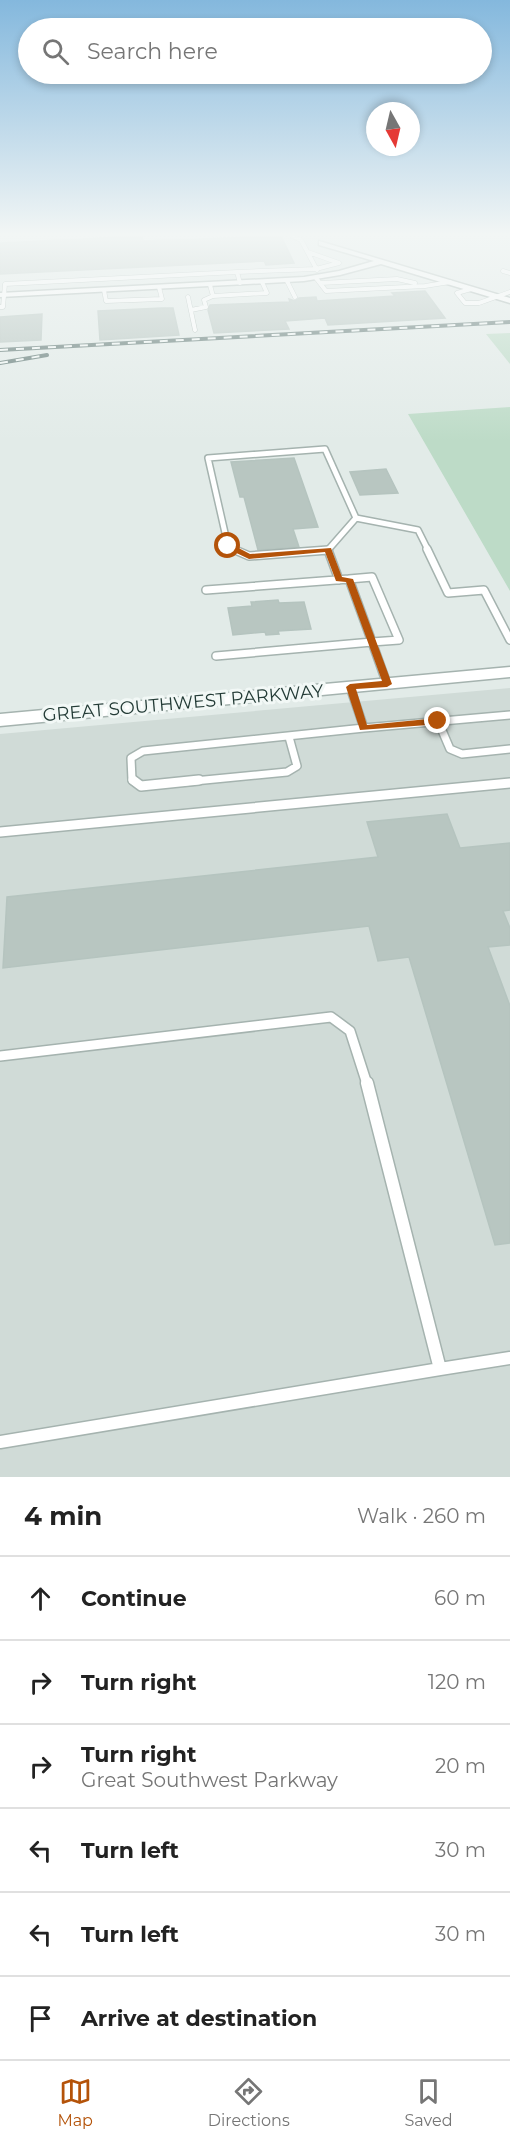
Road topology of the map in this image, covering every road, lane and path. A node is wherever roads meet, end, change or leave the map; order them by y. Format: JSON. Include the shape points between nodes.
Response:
{"nodes":[{"id":1,"x":189,"y":304,"type":"edge"},
{"id":2,"x":204,"y":304,"type":"edge"},
{"id":3,"x":190,"y":310,"type":"junction"},
{"id":4,"x":195,"y":330,"type":"dead end"},
{"id":5,"x":356,"y":518,"type":"junction"},
{"id":6,"x":328,"y":550,"type":"junction"},
{"id":7,"x":349,"y":579,"type":"junction"},
{"id":8,"x":339,"y":580,"type":"junction"},
{"id":9,"x":206,"y":590,"type":"dead end"},
{"id":10,"x":510,"y":640,"type":"edge"},
{"id":11,"x":372,"y":642,"type":"junction"},
{"id":12,"x":216,"y":656,"type":"dead end"},
{"id":13,"x":510,"y":672,"type":"edge"},
{"id":14,"x":387,"y":684,"type":"junction"},
{"id":15,"x":350,"y":687,"type":"junction"},
{"id":16,"x":510,"y":715,"type":"edge"},
{"id":17,"x":0,"y":720,"type":"edge"},
{"id":18,"x":438,"y":721,"type":"junction"},
{"id":19,"x":364,"y":728,"type":"junction"},
{"id":20,"x":289,"y":737,"type":"junction"},
{"id":21,"x":510,"y":749,"type":"edge"},
{"id":22,"x":510,"y":783,"type":"edge"},
{"id":23,"x":0,"y":832,"type":"edge"},
{"id":24,"x":0,"y":1056,"type":"edge"},
{"id":25,"x":510,"y":1358,"type":"edge"},
{"id":26,"x":440,"y":1369,"type":"junction"},
{"id":27,"x":0,"y":1442,"type":"edge"}],
"edges":[{"from":1,"to":3,"type":"lane"},
{"from":2,"to":3,"type":"lane","via":[[205,308]]},
{"from":3,"to":4,"type":"lane"},
{"from":5,"to":6,"type":"lane"},
{"from":5,"to":6,"type":"lane","via":[[326,449],[208,458],[228,546],[249,556]]},
{"from":5,"to":10,"type":"lane","via":[[418,530],[448,593],[484,590]]},
{"from":6,"to":8,"type":"lane"},
{"from":7,"to":8,"type":"lane"},
{"from":7,"to":11,"type":"lane"},
{"from":7,"to":11,"type":"lane","via":[[372,577],[399,640]]},
{"from":8,"to":9,"type":"lane"},
{"from":11,"to":12,"type":"lane"},
{"from":11,"to":14,"type":"lane"},
{"from":13,"to":14,"type":"street","name":"GREAT SOUTHWEST PARKWAY"},
{"from":14,"to":15,"type":"street","name":"GREAT SOUTHWEST PARKWAY"},
{"from":15,"to":17,"type":"street","name":"GREAT SOUTHWEST PARKWAY"},
{"from":15,"to":19,"type":"lane"},
{"from":16,"to":18,"type":"lane"},
{"from":18,"to":19,"type":"lane"},
{"from":18,"to":21,"type":"lane","via":[[450,749],[462,754]]},
{"from":19,"to":20,"type":"lane"},
{"from":20,"to":20,"type":"lane","via":[[143,751],[130,759],[132,780],[141,786],[287,772],[297,766]]},
{"from":22,"to":23,"type":"lane"},
{"from":24,"to":26,"type":"lane","via":[[330,1017],[350,1030],[362,1063]]},
{"from":25,"to":26,"type":"lane"},
{"from":26,"to":27,"type":"lane"}]}
